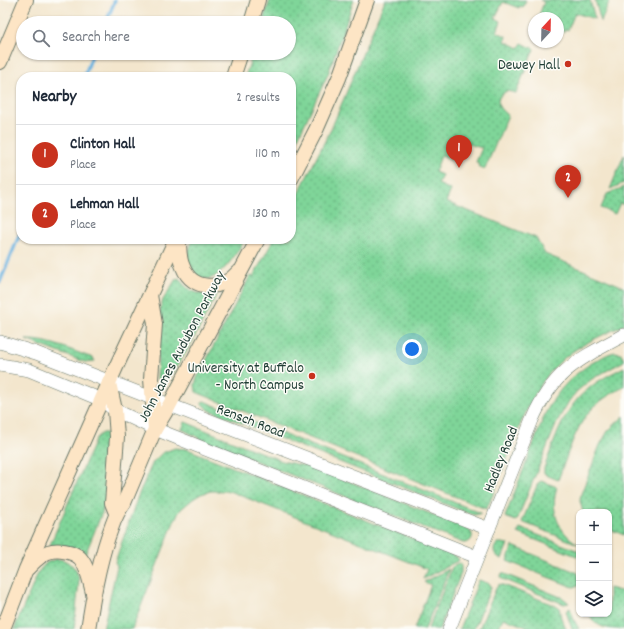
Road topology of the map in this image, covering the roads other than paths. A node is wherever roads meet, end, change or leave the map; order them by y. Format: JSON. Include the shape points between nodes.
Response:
{"nodes":[{"id":1,"x":26,"y":0,"type":"edge"},
{"id":2,"x":258,"y":0,"type":"edge"},
{"id":3,"x":367,"y":0,"type":"edge"},
{"id":4,"x":376,"y":0,"type":"edge"},
{"id":5,"x":19,"y":16,"type":"edge"},
{"id":6,"x":253,"y":16,"type":"edge"},
{"id":7,"x":16,"y":24,"type":"edge"},
{"id":8,"x":239,"y":60,"type":"edge"},
{"id":9,"x":0,"y":62,"type":"edge"},
{"id":10,"x":235,"y":72,"type":"edge"},
{"id":11,"x":339,"y":78,"type":"junction"},
{"id":12,"x":296,"y":169,"type":"edge"},
{"id":13,"x":175,"y":244,"type":"edge"},
{"id":14,"x":178,"y":244,"type":"edge"},
{"id":15,"x":256,"y":244,"type":"edge"},
{"id":16,"x":246,"y":263,"type":"junction"},
{"id":17,"x":150,"y":295,"type":"junction"},
{"id":18,"x":624,"y":335,"type":"edge"},
{"id":19,"x":0,"y":342,"type":"edge"},
{"id":20,"x":0,"y":365,"type":"edge"},
{"id":21,"x":109,"y":383,"type":"junction"},
{"id":22,"x":152,"y":399,"type":"junction"},
{"id":23,"x":102,"y":400,"type":"junction"},
{"id":24,"x":169,"y":406,"type":"junction"},
{"id":25,"x":115,"y":410,"type":"junction"},
{"id":26,"x":155,"y":428,"type":"junction"},
{"id":27,"x":116,"y":513,"type":"junction"},
{"id":28,"x":489,"y":529,"type":"junction"},
{"id":29,"x":477,"y":557,"type":"junction"},
{"id":30,"x":26,"y":569,"type":"junction"},
{"id":31,"x":94,"y":594,"type":"junction"},
{"id":32,"x":2,"y":629,"type":"edge"},
{"id":33,"x":88,"y":629,"type":"edge"},
{"id":34,"x":449,"y":629,"type":"edge"}],
"edges":[{"from":1,"to":5,"type":"main road"},
{"from":2,"to":6,"type":"main road"},
{"from":3,"to":11,"type":"main road"},
{"from":4,"to":11,"type":"main road"},
{"from":7,"to":9,"type":"main road"},
{"from":8,"to":10,"type":"main road"},
{"from":11,"to":12,"type":"main road"},
{"from":13,"to":17,"type":"main road"},
{"from":14,"to":16,"type":"main road","via":[[183,268],[189,277],[202,285],[217,286],[227,283]]},
{"from":15,"to":16,"type":"main road","name":"John James Audubon Parkway"},
{"from":16,"to":24,"type":"main road","name":"John James Audubon Parkway"},
{"from":17,"to":21,"type":"main road"},
{"from":17,"to":22,"type":"main road","via":[[155,324]]},
{"from":18,"to":28,"type":"street","name":"Hadley Road","via":[[574,363],[550,387],[534,416]]},
{"from":19,"to":21,"type":"street","name":"Rensch Road","via":[[36,353]]},
{"from":20,"to":23,"type":"street","via":[[29,370]]},
{"from":21,"to":22,"type":"street","name":"Rensch Road"},
{"from":21,"to":23,"type":"main road"},
{"from":21,"to":25,"type":"main road"},
{"from":22,"to":24,"type":"street","name":"Rensch Road"},
{"from":22,"to":26,"type":"main road"},
{"from":23,"to":25,"type":"street"},
{"from":23,"to":30,"type":"main road"},
{"from":24,"to":26,"type":"main road","name":"John James Audubon Parkway"},
{"from":24,"to":28,"type":"street","name":"Rensch Road"},
{"from":25,"to":26,"type":"street"},
{"from":25,"to":27,"type":"main road","via":[[117,437],[112,503]]},
{"from":26,"to":27,"type":"main road","name":"John James Audubon Parkway","via":[[124,503]]},
{"from":26,"to":29,"type":"street"},
{"from":27,"to":31,"type":"main road","name":"John James Audubon Parkway","via":[[101,560]]},
{"from":28,"to":29,"type":"street","name":"Hadley Road"},
{"from":29,"to":34,"type":"street","name":"Hadley Road"},
{"from":30,"to":31,"type":"main road","via":[[48,552],[61,550],[72,553],[80,558]]},
{"from":30,"to":32,"type":"main road"},
{"from":31,"to":33,"type":"main road","name":"John James Audubon Parkway"}]}
